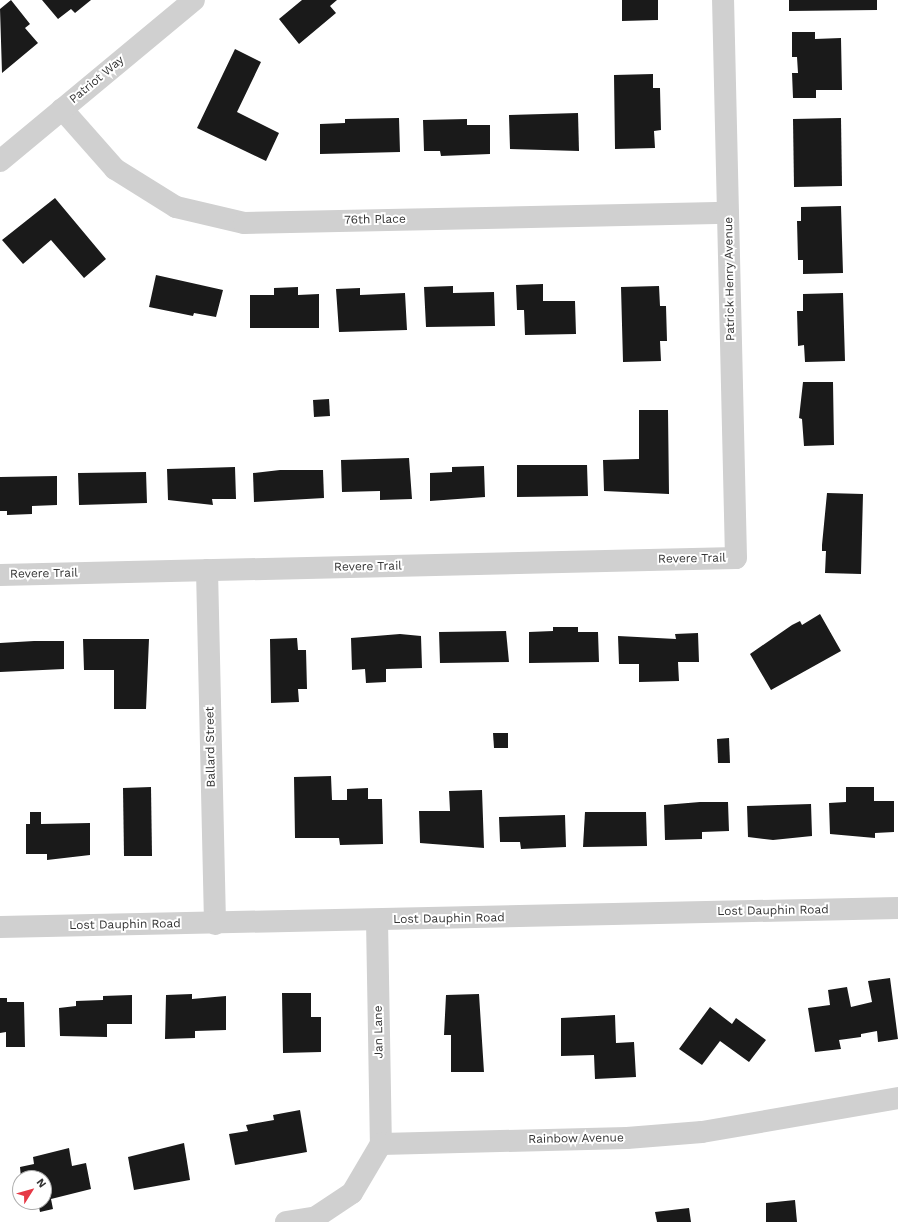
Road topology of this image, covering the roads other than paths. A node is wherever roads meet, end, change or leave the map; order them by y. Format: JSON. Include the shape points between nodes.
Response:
{"nodes":[{"id":1,"x":194,"y":0,"type":"edge"},
{"id":2,"x":723,"y":0,"type":"edge"},
{"id":3,"x":62,"y":109,"type":"junction"},
{"id":4,"x":0,"y":161,"type":"edge"},
{"id":5,"x":728,"y":213,"type":"junction"},
{"id":6,"x":736,"y":558,"type":"joint"},
{"id":7,"x":207,"y":570,"type":"junction"},
{"id":8,"x":0,"y":575,"type":"edge"},
{"id":9,"x":898,"y":908,"type":"edge"},
{"id":10,"x":377,"y":920,"type":"junction"},
{"id":11,"x":215,"y":924,"type":"junction"},
{"id":12,"x":0,"y":927,"type":"edge"},
{"id":13,"x":898,"y":1098,"type":"edge"},
{"id":14,"x":381,"y":1144,"type":"junction"},
{"id":15,"x":286,"y":1222,"type":"edge"}],
"edges":[{"from":1,"to":3,"type":"street","name":"Patriot Way"},
{"from":2,"to":5,"type":"street","name":"Patrick Henry Avenue"},
{"from":3,"to":4,"type":"street","name":"Patriot Way"},
{"from":3,"to":5,"type":"street","name":"76th Place","via":[[115,169],[176,207],[244,223]]},
{"from":5,"to":6,"type":"street","name":"Patrick Henry Avenue"},
{"from":6,"to":7,"type":"street","name":"Revere Trail"},
{"from":7,"to":8,"type":"street","name":"Revere Trail"},
{"from":7,"to":11,"type":"street","name":"Ballard Street"},
{"from":9,"to":10,"type":"street","name":"Lost Dauphin Road"},
{"from":10,"to":11,"type":"street","name":"Lost Dauphin Road"},
{"from":10,"to":14,"type":"street","name":"Jan Lane"},
{"from":11,"to":12,"type":"street","name":"Lost Dauphin Road"},
{"from":13,"to":14,"type":"street","name":"Rainbow Avenue","via":[[702,1132],[627,1138]]},
{"from":14,"to":15,"type":"street","via":[[352,1192],[316,1217]]}]}
